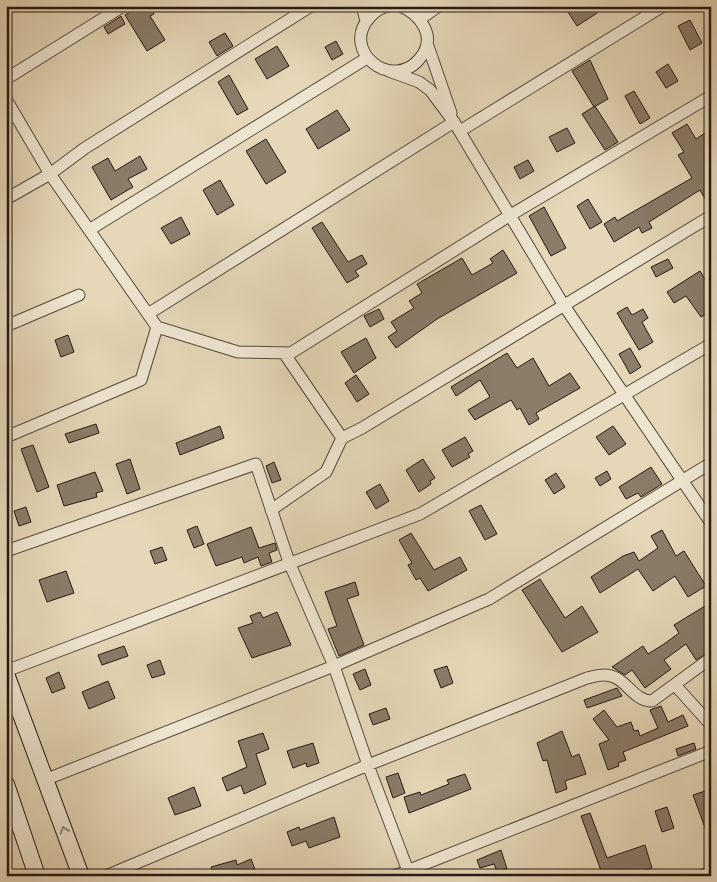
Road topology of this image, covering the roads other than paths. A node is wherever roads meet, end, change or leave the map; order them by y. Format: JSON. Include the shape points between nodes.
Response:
{"nodes":[{"id":1,"x":123,"y":6,"type":"edge"},
{"id":2,"x":311,"y":6,"type":"edge"},
{"id":3,"x":362,"y":6,"type":"edge"},
{"id":4,"x":389,"y":6,"type":"edge"},
{"id":5,"x":400,"y":6,"type":"edge"},
{"id":6,"x":439,"y":6,"type":"edge"},
{"id":7,"x":663,"y":6,"type":"edge"},
{"id":8,"x":420,"y":19,"type":"junction"},
{"id":9,"x":366,"y":21,"type":"junction"},
{"id":10,"x":426,"y":43,"type":"junction"},
{"id":11,"x":367,"y":58,"type":"junction"},
{"id":12,"x":389,"y":71,"type":"junction"},
{"id":13,"x":6,"y":79,"type":"edge"},
{"id":14,"x":711,"y":96,"type":"edge"},
{"id":15,"x":6,"y":99,"type":"edge"},
{"id":16,"x":457,"y":126,"type":"junction"},
{"id":17,"x":50,"y":174,"type":"junction"},
{"id":18,"x":6,"y":199,"type":"edge"},
{"id":19,"x":509,"y":216,"type":"junction"},
{"id":20,"x":711,"y":216,"type":"edge"},
{"id":21,"x":89,"y":230,"type":"junction"},
{"id":22,"x":79,"y":294,"type":"dead end"},
{"id":23,"x":563,"y":304,"type":"junction"},
{"id":24,"x":148,"y":314,"type":"junction"},
{"id":25,"x":6,"y":326,"type":"edge"},
{"id":26,"x":157,"y":327,"type":"junction"},
{"id":27,"x":711,"y":344,"type":"edge"},
{"id":28,"x":291,"y":353,"type":"junction"},
{"id":29,"x":624,"y":395,"type":"junction"},
{"id":30,"x":6,"y":436,"type":"edge"},
{"id":31,"x":342,"y":438,"type":"junction"},
{"id":32,"x":711,"y":463,"type":"edge"},
{"id":33,"x":682,"y":480,"type":"junction"},
{"id":34,"x":271,"y":510,"type":"junction"},
{"id":35,"x":711,"y":523,"type":"edge"},
{"id":36,"x":6,"y":551,"type":"edge"},
{"id":37,"x":289,"y":562,"type":"junction"},
{"id":38,"x":711,"y":658,"type":"edge"},
{"id":39,"x":334,"y":666,"type":"junction"},
{"id":40,"x":6,"y":673,"type":"edge"},
{"id":41,"x":676,"y":685,"type":"junction"},
{"id":42,"x":711,"y":725,"type":"edge"},
{"id":43,"x":711,"y":751,"type":"edge"},
{"id":44,"x":368,"y":765,"type":"junction"},
{"id":45,"x":47,"y":780,"type":"junction"},
{"id":46,"x":7,"y":788,"type":"edge"},
{"id":47,"x":711,"y":872,"type":"edge"},
{"id":48,"x":409,"y":873,"type":"edge"},
{"id":49,"x":36,"y":876,"type":"edge"},
{"id":50,"x":80,"y":876,"type":"edge"},
{"id":51,"x":106,"y":876,"type":"edge"},
{"id":52,"x":394,"y":876,"type":"edge"},
{"id":53,"x":701,"y":876,"type":"edge"}],
"edges":[{"from":1,"to":13,"type":"street"},
{"from":2,"to":17,"type":"street","via":[[85,148]]},
{"from":3,"to":9,"type":"street"},
{"from":4,"to":9,"type":"street","via":[[374,12]]},
{"from":5,"to":8,"type":"street","via":[[411,10]]},
{"from":6,"to":8,"type":"street"},
{"from":7,"to":16,"type":"street"},
{"from":8,"to":10,"type":"street","via":[[426,31]]},
{"from":9,"to":11,"type":"street","via":[[361,40]]},
{"from":10,"to":12,"type":"street","via":[[422,56],[413,65]]},
{"from":10,"to":16,"type":"street"},
{"from":11,"to":12,"type":"street","via":[[377,67]]},
{"from":11,"to":21,"type":"street"},
{"from":12,"to":16,"type":"street","via":[[419,82],[430,90]]},
{"from":14,"to":19,"type":"street"},
{"from":15,"to":17,"type":"street"},
{"from":16,"to":19,"type":"street"},
{"from":16,"to":24,"type":"street"},
{"from":17,"to":18,"type":"street"},
{"from":17,"to":21,"type":"street"},
{"from":19,"to":23,"type":"street"},
{"from":19,"to":28,"type":"street"},
{"from":20,"to":23,"type":"street"},
{"from":21,"to":24,"type":"street"},
{"from":22,"to":25,"type":"street"},
{"from":23,"to":29,"type":"street"},
{"from":23,"to":31,"type":"street"},
{"from":24,"to":26,"type":"street"},
{"from":26,"to":28,"type":"street","via":[[238,352]]},
{"from":26,"to":30,"type":"street","via":[[141,380]]},
{"from":27,"to":29,"type":"street"},
{"from":28,"to":31,"type":"street","via":[[286,356]]},
{"from":29,"to":33,"type":"street"},
{"from":29,"to":37,"type":"street","via":[[420,514]]},
{"from":31,"to":34,"type":"street","via":[[326,472]]},
{"from":32,"to":33,"type":"street"},
{"from":33,"to":35,"type":"street"},
{"from":33,"to":39,"type":"street","via":[[489,599]]},
{"from":34,"to":36,"type":"street","via":[[256,464]]},
{"from":34,"to":37,"type":"street"},
{"from":37,"to":39,"type":"street"},
{"from":37,"to":40,"type":"street"},
{"from":38,"to":41,"type":"street"},
{"from":39,"to":44,"type":"street"},
{"from":39,"to":45,"type":"street"},
{"from":40,"to":45,"type":"main road"},
{"from":41,"to":42,"type":"street"},
{"from":41,"to":44,"type":"street","via":[[652,701],[646,701],[636,698],[624,681],[605,675],[587,678]]},
{"from":43,"to":48,"type":"street"},
{"from":44,"to":48,"type":"street"},
{"from":44,"to":51,"type":"street"},
{"from":50,"to":45,"type":"main road","one_way":true},
{"from":46,"to":49,"type":"main road"},
{"from":47,"to":53,"type":"street"},
{"from":48,"to":52,"type":"street"}]}
